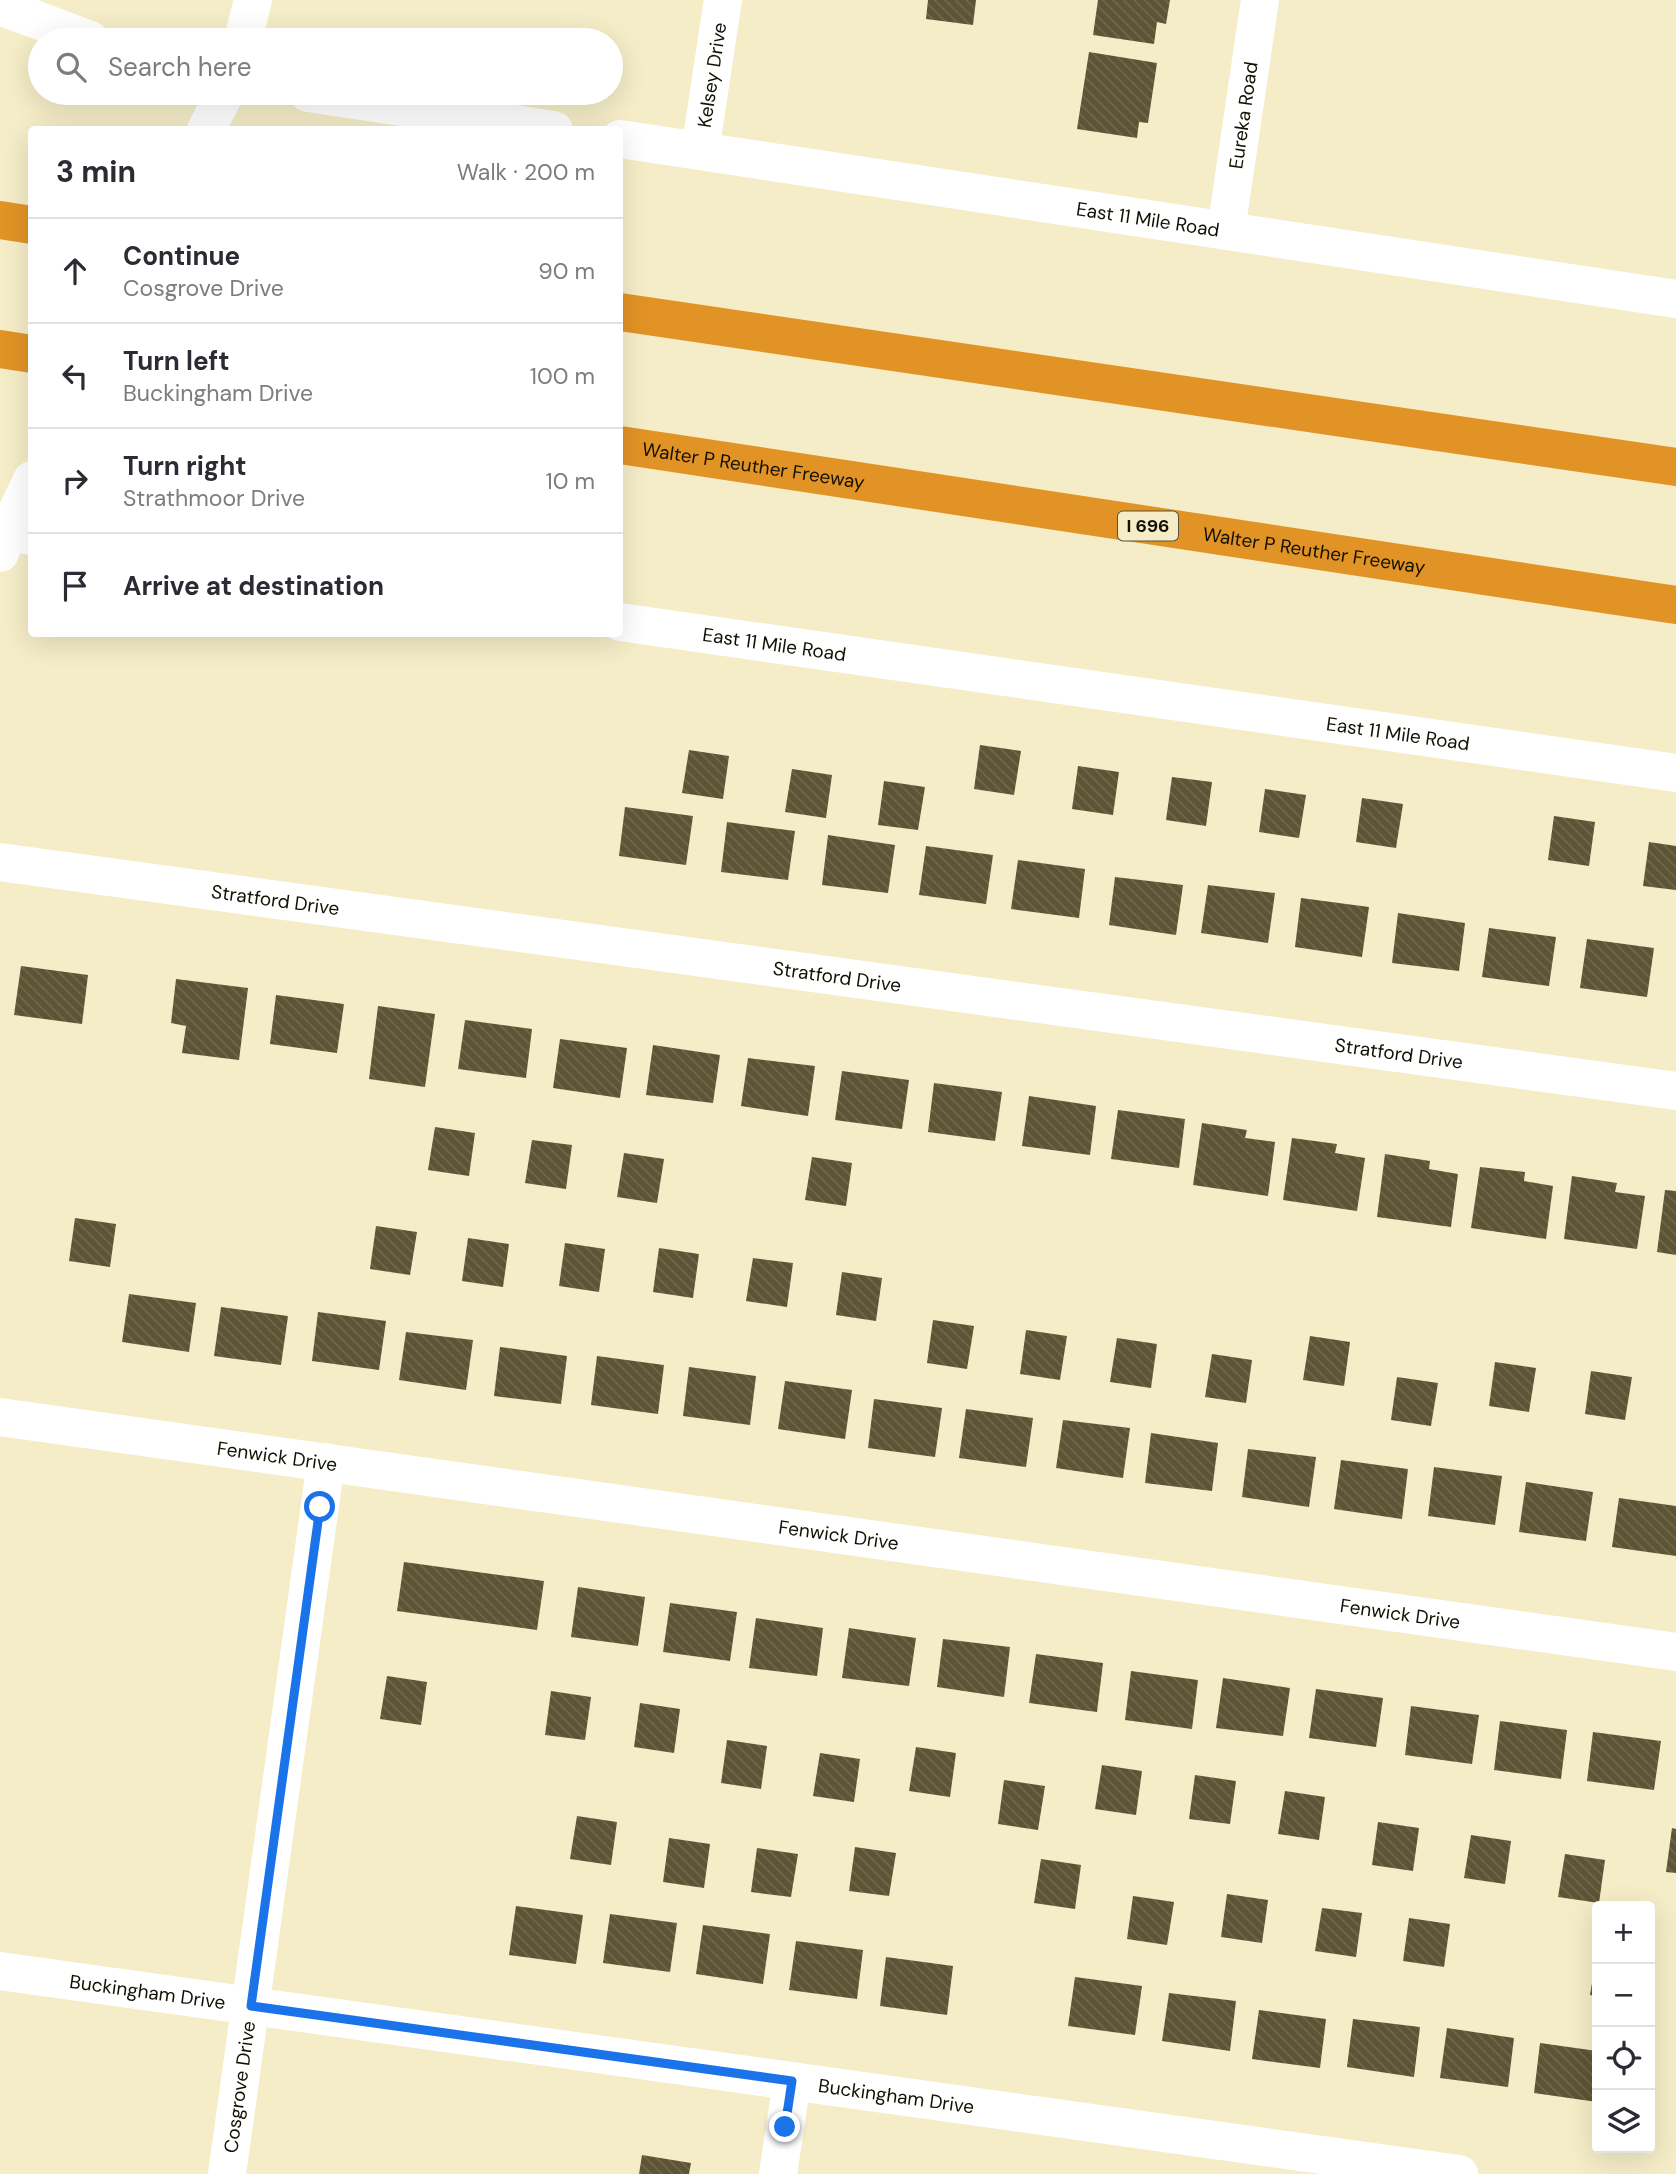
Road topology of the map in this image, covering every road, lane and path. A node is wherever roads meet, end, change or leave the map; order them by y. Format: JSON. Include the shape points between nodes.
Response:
{"nodes":[{"id":1,"x":253,"y":0,"type":"edge"},
{"id":2,"x":723,"y":0,"type":"edge"},
{"id":3,"x":1260,"y":0,"type":"edge"},
{"id":4,"x":0,"y":6,"type":"edge"},
{"id":5,"x":58,"y":28,"type":"edge"},
{"id":6,"x":246,"y":28,"type":"edge"},
{"id":7,"x":219,"y":105,"type":"edge"},
{"id":8,"x":388,"y":105,"type":"edge"},
{"id":9,"x":208,"y":126,"type":"edge"},
{"id":10,"x":527,"y":126,"type":"edge"},
{"id":11,"x":623,"y":139,"type":"edge"},
{"id":12,"x":700,"y":151,"type":"junction"},
{"id":13,"x":0,"y":220,"type":"edge"},
{"id":14,"x":28,"y":224,"type":"edge"},
{"id":15,"x":1226,"y":231,"type":"junction"},
{"id":16,"x":1676,"y":299,"type":"edge"},
{"id":17,"x":623,"y":312,"type":"edge"},
{"id":18,"x":0,"y":349,"type":"edge"},
{"id":19,"x":28,"y":353,"type":"edge"},
{"id":20,"x":623,"y":445,"type":"edge"},
{"id":21,"x":1676,"y":467,"type":"edge"},
{"id":22,"x":28,"y":491,"type":"edge"},
{"id":23,"x":10,"y":538,"type":"edge"},
{"id":24,"x":1676,"y":605,"type":"edge"},
{"id":25,"x":623,"y":622,"type":"edge"},
{"id":26,"x":1676,"y":773,"type":"edge"},
{"id":27,"x":0,"y":862,"type":"edge"},
{"id":28,"x":1676,"y":1091,"type":"edge"},
{"id":29,"x":0,"y":1417,"type":"edge"},
{"id":30,"x":326,"y":1462,"type":"junction"},
{"id":31,"x":1676,"y":1652,"type":"edge"},
{"id":32,"x":0,"y":1971,"type":"edge"},
{"id":33,"x":251,"y":2006,"type":"junction"},
{"id":34,"x":792,"y":2081,"type":"junction"},
{"id":35,"x":1331,"y":2165,"type":"edge"},
{"id":36,"x":227,"y":2174,"type":"edge"},
{"id":37,"x":778,"y":2174,"type":"edge"},
{"id":38,"x":1459,"y":2174,"type":"edge"}],
"edges":[{"from":1,"to":6,"type":"street"},
{"from":2,"to":12,"type":"street","name":"Kelsey Drive"},
{"from":3,"to":15,"type":"street","name":"Eureka Road"},
{"from":4,"to":5,"type":"street"},
{"from":7,"to":9,"type":"street"},
{"from":8,"to":10,"type":"street"},
{"from":11,"to":12,"type":"street","name":"East 11 Mile Road"},
{"from":12,"to":15,"type":"street","name":"East 11 Mile Road"},
{"from":13,"to":14,"type":"highway"},
{"from":15,"to":16,"type":"street","name":"East 11 Mile Road"},
{"from":17,"to":21,"type":"highway"},
{"from":18,"to":19,"type":"highway"},
{"from":20,"to":24,"type":"highway","name":"Walter P Reuther Freeway","number":"I 696"},
{"from":22,"to":23,"type":"street"},
{"from":25,"to":26,"type":"street","name":"East 11 Mile Road"},
{"from":27,"to":28,"type":"street","name":"Stratford Drive"},
{"from":29,"to":30,"type":"street","name":"Fenwick Drive"},
{"from":30,"to":31,"type":"street","name":"Fenwick Drive"},
{"from":30,"to":33,"type":"street","name":"Cosgrove Drive"},
{"from":32,"to":33,"type":"street","name":"Buckingham Drive"},
{"from":33,"to":34,"type":"street","name":"Buckingham Drive"},
{"from":33,"to":36,"type":"street","name":"Cosgrove Drive"},
{"from":34,"to":35,"type":"street","name":"Buckingham Drive"},
{"from":34,"to":37,"type":"street"},
{"from":35,"to":38,"type":"street","name":"Buckingham Drive"}]}
